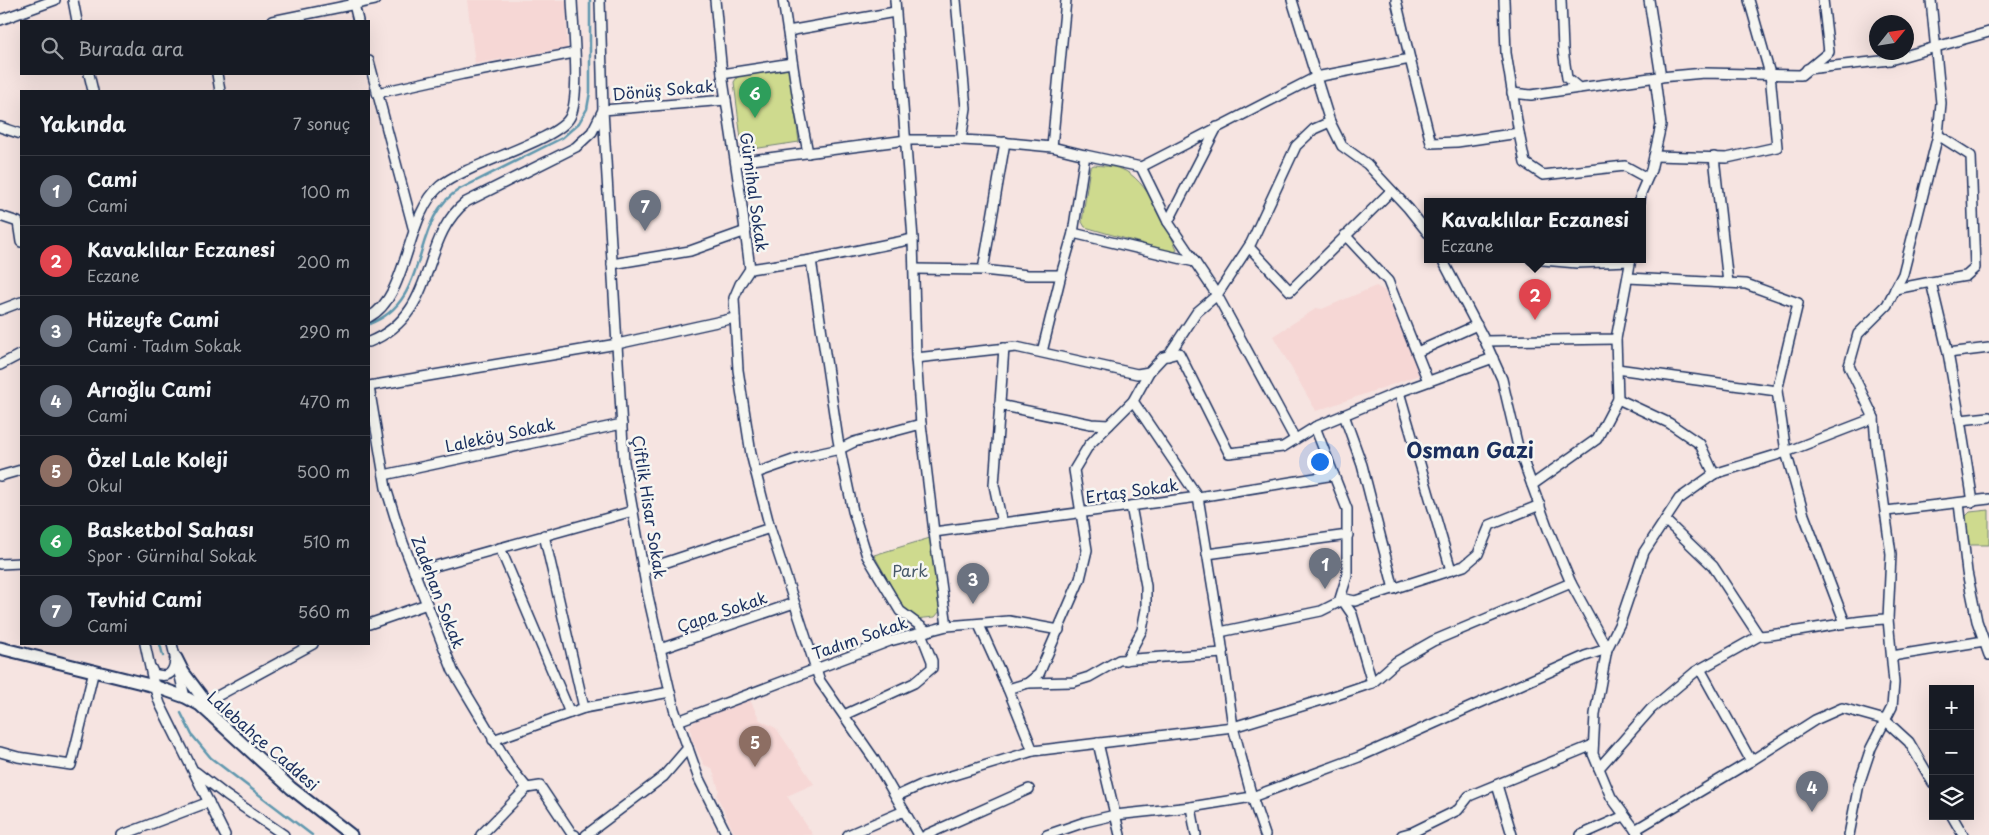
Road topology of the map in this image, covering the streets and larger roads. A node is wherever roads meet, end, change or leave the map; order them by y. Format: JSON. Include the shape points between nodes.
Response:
{"nodes":[{"id":1,"x":55,"y":0,"type":"edge"},
{"id":2,"x":73,"y":0,"type":"edge"},
{"id":3,"x":375,"y":0,"type":"edge"},
{"id":4,"x":572,"y":0,"type":"edge"},
{"id":5,"x":600,"y":0,"type":"edge"},
{"id":6,"x":715,"y":0,"type":"edge"},
{"id":7,"x":783,"y":0,"type":"edge"},
{"id":8,"x":895,"y":0,"type":"edge"},
{"id":9,"x":956,"y":0,"type":"edge"},
{"id":10,"x":1066,"y":0,"type":"edge"},
{"id":11,"x":1292,"y":0,"type":"edge"},
{"id":12,"x":1396,"y":0,"type":"edge"},
{"id":13,"x":1504,"y":0,"type":"edge"},
{"id":14,"x":1561,"y":0,"type":"edge"},
{"id":15,"x":1649,"y":0,"type":"edge"},
{"id":16,"x":1749,"y":0,"type":"edge"},
{"id":17,"x":1823,"y":0,"type":"edge"},
{"id":18,"x":1931,"y":0,"type":"edge"},
{"id":19,"x":353,"y":2,"type":"edge"},
{"id":20,"x":895,"y":12,"type":"junction"},
{"id":21,"x":0,"y":20,"type":"edge"},
{"id":22,"x":78,"y":20,"type":"edge"},
{"id":23,"x":276,"y":20,"type":"edge"},
{"id":24,"x":358,"y":20,"type":"edge"},
{"id":25,"x":788,"y":31,"type":"junction"},
{"id":26,"x":1989,"y":32,"type":"edge"},
{"id":27,"x":1935,"y":48,"type":"junction"},
{"id":28,"x":574,"y":53,"type":"junction"},
{"id":29,"x":1410,"y":59,"type":"junction"},
{"id":30,"x":792,"y":62,"type":"junction"},
{"id":31,"x":370,"y":65,"type":"edge"},
{"id":32,"x":1807,"y":70,"type":"junction"},
{"id":33,"x":722,"y":74,"type":"junction"},
{"id":34,"x":1770,"y":74,"type":"junction"},
{"id":35,"x":89,"y":75,"type":"edge"},
{"id":36,"x":216,"y":75,"type":"edge"},
{"id":37,"x":1316,"y":77,"type":"junction"},
{"id":38,"x":1658,"y":78,"type":"junction"},
{"id":39,"x":1580,"y":88,"type":"junction"},
{"id":40,"x":93,"y":90,"type":"edge"},
{"id":41,"x":220,"y":90,"type":"edge"},
{"id":42,"x":377,"y":93,"type":"junction"},
{"id":43,"x":1512,"y":93,"type":"junction"},
{"id":44,"x":726,"y":100,"type":"junction"},
{"id":45,"x":603,"y":110,"type":"junction"},
{"id":46,"x":1330,"y":122,"type":"junction"},
{"id":47,"x":0,"y":127,"type":"edge"},
{"id":48,"x":1218,"y":127,"type":"junction"},
{"id":49,"x":1519,"y":133,"type":"junction"},
{"id":50,"x":20,"y":134,"type":"edge"},
{"id":51,"x":1938,"y":135,"type":"junction"},
{"id":52,"x":907,"y":140,"type":"junction"},
{"id":53,"x":961,"y":140,"type":"junction"},
{"id":54,"x":1005,"y":142,"type":"junction"},
{"id":55,"x":1052,"y":147,"type":"junction"},
{"id":56,"x":808,"y":153,"type":"junction"},
{"id":57,"x":1085,"y":154,"type":"junction"},
{"id":58,"x":1654,"y":156,"type":"junction"},
{"id":59,"x":1714,"y":157,"type":"junction"},
{"id":60,"x":736,"y":162,"type":"junction"},
{"id":61,"x":1142,"y":167,"type":"junction"},
{"id":62,"x":1647,"y":178,"type":"junction"},
{"id":63,"x":1391,"y":191,"type":"junction"},
{"id":64,"x":1640,"y":198,"type":"edge"},
{"id":65,"x":0,"y":216,"type":"edge"},
{"id":66,"x":1168,"y":222,"type":"junction"},
{"id":67,"x":1424,"y":229,"type":"edge"},
{"id":68,"x":414,"y":230,"type":"junction"},
{"id":69,"x":746,"y":232,"type":"junction"},
{"id":70,"x":1073,"y":233,"type":"junction"},
{"id":71,"x":20,"y":235,"type":"edge"},
{"id":72,"x":1345,"y":235,"type":"junction"},
{"id":73,"x":913,"y":239,"type":"junction"},
{"id":74,"x":1249,"y":247,"type":"junction"},
{"id":75,"x":811,"y":260,"type":"junction"},
{"id":76,"x":1194,"y":262,"type":"junction"},
{"id":77,"x":1444,"y":263,"type":"edge"},
{"id":78,"x":1630,"y":263,"type":"edge"},
{"id":79,"x":612,"y":264,"type":"junction"},
{"id":80,"x":750,"y":269,"type":"junction"},
{"id":81,"x":914,"y":269,"type":"junction"},
{"id":82,"x":983,"y":270,"type":"junction"},
{"id":83,"x":1061,"y":275,"type":"junction"},
{"id":84,"x":1628,"y":278,"type":"junction"},
{"id":85,"x":1931,"y":282,"type":"junction"},
{"id":86,"x":1728,"y":283,"type":"junction"},
{"id":87,"x":1895,"y":289,"type":"junction"},
{"id":88,"x":1217,"y":295,"type":"junction"},
{"id":89,"x":20,"y":302,"type":"edge"},
{"id":90,"x":0,"y":310,"type":"edge"},
{"id":91,"x":370,"y":316,"type":"edge"},
{"id":92,"x":735,"y":318,"type":"junction"},
{"id":93,"x":1477,"y":325,"type":"junction"},
{"id":94,"x":1616,"y":339,"type":"junction"},
{"id":95,"x":1485,"y":341,"type":"junction"},
{"id":96,"x":370,"y":342,"type":"edge"},
{"id":97,"x":617,"y":344,"type":"junction"},
{"id":98,"x":1004,"y":348,"type":"junction"},
{"id":99,"x":1989,"y":348,"type":"edge"},
{"id":100,"x":1042,"y":352,"type":"junction"},
{"id":101,"x":1417,"y":352,"type":"junction"},
{"id":102,"x":1948,"y":353,"type":"junction"},
{"id":103,"x":20,"y":355,"type":"edge"},
{"id":104,"x":1168,"y":356,"type":"junction"},
{"id":105,"x":916,"y":358,"type":"junction"},
{"id":106,"x":1493,"y":358,"type":"junction"},
{"id":107,"x":0,"y":365,"type":"edge"},
{"id":108,"x":1617,"y":369,"type":"junction"},
{"id":109,"x":1149,"y":372,"type":"junction"},
{"id":110,"x":1428,"y":381,"type":"junction"},
{"id":111,"x":370,"y":387,"type":"edge"},
{"id":112,"x":1778,"y":391,"type":"junction"},
{"id":113,"x":1399,"y":392,"type":"junction"},
{"id":114,"x":370,"y":393,"type":"edge"},
{"id":115,"x":1618,"y":399,"type":"junction"},
{"id":116,"x":1132,"y":401,"type":"junction"},
{"id":117,"x":999,"y":404,"type":"junction"},
{"id":118,"x":1344,"y":415,"type":"junction"},
{"id":119,"x":1989,"y":417,"type":"edge"},
{"id":120,"x":1874,"y":418,"type":"junction"},
{"id":121,"x":1960,"y":420,"type":"junction"},
{"id":122,"x":622,"y":424,"type":"junction"},
{"id":123,"x":921,"y":424,"type":"junction"},
{"id":124,"x":1109,"y":425,"type":"junction"},
{"id":125,"x":1314,"y":427,"type":"junction"},
{"id":126,"x":1296,"y":439,"type":"junction"},
{"id":127,"x":840,"y":450,"type":"junction"},
{"id":128,"x":1786,"y":452,"type":"junction"},
{"id":129,"x":20,"y":470,"type":"edge"},
{"id":130,"x":756,"y":473,"type":"junction"},
{"id":131,"x":1714,"y":474,"type":"junction"},
{"id":132,"x":384,"y":475,"type":"junction"},
{"id":133,"x":1334,"y":475,"type":"junction"},
{"id":134,"x":0,"y":476,"type":"edge"},
{"id":135,"x":1532,"y":484,"type":"junction"},
{"id":136,"x":1198,"y":497,"type":"junction"},
{"id":137,"x":1989,"y":499,"type":"edge"},
{"id":138,"x":1974,"y":502,"type":"junction"},
{"id":139,"x":1959,"y":503,"type":"junction"},
{"id":140,"x":1540,"y":505,"type":"junction"},
{"id":141,"x":1131,"y":506,"type":"junction"},
{"id":142,"x":633,"y":511,"type":"junction"},
{"id":143,"x":1886,"y":511,"type":"junction"},
{"id":144,"x":1079,"y":513,"type":"junction"},
{"id":145,"x":1665,"y":520,"type":"junction"},
{"id":146,"x":1002,"y":523,"type":"junction"},
{"id":147,"x":770,"y":528,"type":"junction"},
{"id":148,"x":934,"y":532,"type":"junction"},
{"id":149,"x":544,"y":535,"type":"junction"},
{"id":150,"x":1348,"y":535,"type":"junction"},
{"id":151,"x":500,"y":548,"type":"junction"},
{"id":152,"x":1207,"y":554,"type":"junction"},
{"id":153,"x":20,"y":563,"type":"edge"},
{"id":154,"x":0,"y":564,"type":"edge"},
{"id":155,"x":643,"y":570,"type":"junction"},
{"id":156,"x":1451,"y":570,"type":"junction"},
{"id":157,"x":414,"y":572,"type":"junction"},
{"id":158,"x":1570,"y":583,"type":"junction"},
{"id":159,"x":1394,"y":590,"type":"junction"},
{"id":160,"x":1340,"y":598,"type":"junction"},
{"id":161,"x":794,"y":603,"type":"junction"},
{"id":162,"x":427,"y":604,"type":"junction"},
{"id":163,"x":1888,"y":619,"type":"junction"},
{"id":164,"x":370,"y":624,"type":"edge"},
{"id":165,"x":979,"y":624,"type":"junction"},
{"id":166,"x":1845,"y":624,"type":"junction"},
{"id":167,"x":947,"y":626,"type":"junction"},
{"id":168,"x":1058,"y":630,"type":"junction"},
{"id":169,"x":924,"y":632,"type":"junction"},
{"id":170,"x":1220,"y":632,"type":"junction"},
{"id":171,"x":1759,"y":636,"type":"junction"},
{"id":172,"x":1984,"y":641,"type":"junction"},
{"id":173,"x":145,"y":645,"type":"edge"},
{"id":174,"x":172,"y":645,"type":"edge"},
{"id":175,"x":308,"y":645,"type":"edge"},
{"id":176,"x":0,"y":648,"type":"edge"},
{"id":177,"x":660,"y":649,"type":"junction"},
{"id":178,"x":1607,"y":649,"type":"junction"},
{"id":179,"x":1223,"y":653,"type":"junction"},
{"id":180,"x":1989,"y":655,"type":"edge"},
{"id":181,"x":1892,"y":656,"type":"junction"},
{"id":182,"x":176,"y":658,"type":"junction"},
{"id":183,"x":1126,"y":660,"type":"junction"},
{"id":184,"x":149,"y":664,"type":"junction"},
{"id":185,"x":816,"y":669,"type":"junction"},
{"id":186,"x":1700,"y":669,"type":"junction"},
{"id":187,"x":94,"y":670,"type":"junction"},
{"id":188,"x":1372,"y":682,"type":"junction"},
{"id":189,"x":1028,"y":683,"type":"junction"},
{"id":190,"x":154,"y":686,"type":"junction"},
{"id":191,"x":1008,"y":689,"type":"junction"},
{"id":192,"x":670,"y":692,"type":"junction"},
{"id":193,"x":185,"y":697,"type":"junction"},
{"id":194,"x":203,"y":704,"type":"junction"},
{"id":195,"x":584,"y":708,"type":"junction"},
{"id":196,"x":570,"y":713,"type":"junction"},
{"id":197,"x":844,"y":715,"type":"junction"},
{"id":198,"x":1885,"y":720,"type":"junction"},
{"id":199,"x":678,"y":721,"type":"junction"},
{"id":200,"x":1233,"y":727,"type":"junction"},
{"id":201,"x":493,"y":740,"type":"junction"},
{"id":202,"x":1098,"y":743,"type":"junction"},
{"id":203,"x":1593,"y":745,"type":"junction"},
{"id":204,"x":688,"y":748,"type":"junction"},
{"id":205,"x":1032,"y":751,"type":"junction"},
{"id":206,"x":0,"y":752,"type":"edge"},
{"id":207,"x":1751,"y":761,"type":"junction"},
{"id":208,"x":1599,"y":768,"type":"junction"},
{"id":209,"x":193,"y":770,"type":"junction"},
{"id":210,"x":1929,"y":776,"type":"edge"},
{"id":211,"x":1497,"y":785,"type":"junction"},
{"id":212,"x":527,"y":788,"type":"junction"},
{"id":213,"x":1029,"y":789,"type":"dead end"},
{"id":214,"x":897,"y":796,"type":"junction"},
{"id":215,"x":1252,"y":797,"type":"junction"},
{"id":216,"x":209,"y":802,"type":"junction"},
{"id":217,"x":1191,"y":807,"type":"junction"},
{"id":218,"x":904,"y":811,"type":"junction"},
{"id":219,"x":1115,"y":815,"type":"junction"},
{"id":220,"x":1624,"y":816,"type":"junction"},
{"id":221,"x":1954,"y":820,"type":"edge"},
{"id":222,"x":1637,"y":832,"type":"edge"},
{"id":223,"x":1414,"y":833,"type":"edge"},
{"id":224,"x":1848,"y":834,"type":"edge"},
{"id":225,"x":122,"y":835,"type":"edge"},
{"id":226,"x":225,"y":835,"type":"edge"},
{"id":227,"x":284,"y":835,"type":"edge"},
{"id":228,"x":351,"y":835,"type":"edge"},
{"id":229,"x":481,"y":835,"type":"edge"},
{"id":230,"x":575,"y":835,"type":"edge"},
{"id":231,"x":586,"y":835,"type":"edge"},
{"id":232,"x":726,"y":835,"type":"edge"},
{"id":233,"x":848,"y":835,"type":"edge"},
{"id":234,"x":918,"y":835,"type":"edge"},
{"id":235,"x":926,"y":835,"type":"edge"},
{"id":236,"x":1047,"y":835,"type":"edge"},
{"id":237,"x":1120,"y":835,"type":"edge"},
{"id":238,"x":1196,"y":835,"type":"edge"},
{"id":239,"x":1265,"y":835,"type":"edge"},
{"id":240,"x":1402,"y":835,"type":"edge"},
{"id":241,"x":1512,"y":835,"type":"edge"},
{"id":242,"x":1581,"y":835,"type":"edge"},
{"id":243,"x":1962,"y":835,"type":"edge"}],
"edges":[{"from":1,"to":21,"type":"street"},
{"from":2,"to":22,"type":"street"},
{"from":3,"to":19,"type":"street"},
{"from":4,"to":28,"type":"street"},
{"from":5,"to":45,"type":"street","name":"Çiftlik Hisar Sokak"},
{"from":6,"to":33,"type":"street","name":"Gürnihal Sokak"},
{"from":7,"to":25,"type":"street"},
{"from":8,"to":20,"type":"street"},
{"from":9,"to":53,"type":"street","via":[[966,108]]},
{"from":10,"to":55,"type":"street"},
{"from":11,"to":37,"type":"street"},
{"from":12,"to":29,"type":"street"},
{"from":13,"to":43,"type":"street","via":[[1506,53]]},
{"from":14,"to":39,"type":"street","via":[[1567,78]]},
{"from":15,"to":38,"type":"street"},
{"from":16,"to":34,"type":"street"},
{"from":17,"to":32,"type":"street","via":[[1829,52]]},
{"from":18,"to":27,"type":"street"},
{"from":19,"to":23,"type":"street"},
{"from":19,"to":24,"type":"street"},
{"from":20,"to":25,"type":"street"},
{"from":20,"to":52,"type":"street"},
{"from":25,"to":30,"type":"street"},
{"from":26,"to":27,"type":"street"},
{"from":27,"to":32,"type":"street","via":[[1890,60]]},
{"from":27,"to":51,"type":"street","via":[[1941,103]]},
{"from":28,"to":42,"type":"street"},
{"from":28,"to":68,"type":"street","via":[[576,88],[570,118],[553,133],[440,186],[427,201]]},
{"from":29,"to":37,"type":"street"},
{"from":29,"to":49,"type":"street","via":[[1431,143]]},
{"from":30,"to":33,"type":"street"},
{"from":30,"to":56,"type":"street"},
{"from":31,"to":42,"type":"street"},
{"from":32,"to":34,"type":"street","via":[[1801,74]]},
{"from":33,"to":44,"type":"street","name":"Gürnihal Sokak"},
{"from":34,"to":38,"type":"street","via":[[1704,73]]},
{"from":34,"to":59,"type":"street","via":[[1777,147],[1727,158]]},
{"from":35,"to":40,"type":"street"},
{"from":36,"to":41,"type":"street"},
{"from":37,"to":46,"type":"street"},
{"from":37,"to":48,"type":"street"},
{"from":38,"to":39,"type":"street"},
{"from":38,"to":58,"type":"street","via":[[1661,125]]},
{"from":39,"to":43,"type":"street","via":[[1531,96]]},
{"from":42,"to":68,"type":"street"},
{"from":43,"to":49,"type":"street"},
{"from":44,"to":45,"type":"street","name":"Dönüş Sokak"},
{"from":44,"to":60,"type":"street","name":"Gürnihal Sokak"},
{"from":45,"to":79,"type":"street","name":"Çiftlik Hisar Sokak"},
{"from":45,"to":96,"type":"street","via":[[592,132],[576,147],[455,210],[447,222],[416,300],[402,321]]},
{"from":46,"to":63,"type":"street","via":[[1342,146],[1367,164]]},
{"from":46,"to":74,"type":"street","via":[[1314,128],[1296,146]]},
{"from":47,"to":50,"type":"street"},
{"from":48,"to":61,"type":"street"},
{"from":48,"to":66,"type":"street"},
{"from":49,"to":62,"type":"street","via":[[1525,163],[1543,175],[1626,166]]},
{"from":51,"to":85,"type":"street","via":[[1971,156],[1975,268],[1966,276]]},
{"from":51,"to":87,"type":"street","via":[[1904,274]]},
{"from":52,"to":53,"type":"street"},
{"from":52,"to":56,"type":"street"},
{"from":52,"to":73,"type":"street"},
{"from":53,"to":54,"type":"street"},
{"from":54,"to":55,"type":"street"},
{"from":54,"to":82,"type":"street"},
{"from":55,"to":57,"type":"street"},
{"from":56,"to":60,"type":"street"},
{"from":57,"to":61,"type":"street"},
{"from":57,"to":70,"type":"street"},
{"from":58,"to":59,"type":"street"},
{"from":58,"to":62,"type":"street"},
{"from":59,"to":86,"type":"street"},
{"from":60,"to":69,"type":"street","name":"Gürnihal Sokak"},
{"from":61,"to":66,"type":"street"},
{"from":62,"to":64,"type":"street"},
{"from":63,"to":67,"type":"street"},
{"from":63,"to":72,"type":"street"},
{"from":65,"to":71,"type":"street","via":[[18,222]]},
{"from":66,"to":76,"type":"street"},
{"from":68,"to":91,"type":"street","via":[[389,297]]},
{"from":69,"to":79,"type":"street","via":[[690,251]]},
{"from":69,"to":80,"type":"street","name":"Gürnihal Sokak"},
{"from":70,"to":76,"type":"street"},
{"from":70,"to":83,"type":"street"},
{"from":72,"to":74,"type":"street","via":[[1290,291]]},
{"from":72,"to":101,"type":"street","via":[[1388,281]]},
{"from":73,"to":75,"type":"street"},
{"from":73,"to":81,"type":"street"},
{"from":74,"to":88,"type":"street"},
{"from":75,"to":80,"type":"street"},
{"from":75,"to":127,"type":"street"},
{"from":76,"to":88,"type":"street"},
{"from":77,"to":93,"type":"street"},
{"from":78,"to":84,"type":"street"},
{"from":79,"to":97,"type":"street","name":"Çiftlik Hisar Sokak"},
{"from":80,"to":92,"type":"street","via":[[734,298]]},
{"from":81,"to":82,"type":"street"},
{"from":81,"to":105,"type":"street"},
{"from":82,"to":83,"type":"street"},
{"from":83,"to":100,"type":"street"},
{"from":84,"to":86,"type":"street"},
{"from":84,"to":94,"type":"street"},
{"from":85,"to":87,"type":"street"},
{"from":85,"to":102,"type":"street"},
{"from":86,"to":112,"type":"street","via":[[1746,284],[1798,303]]},
{"from":87,"to":120,"type":"street","via":[[1887,305],[1858,334],[1849,366]]},
{"from":88,"to":104,"type":"street","via":[[1197,312]]},
{"from":88,"to":126,"type":"street"},
{"from":89,"to":90,"type":"street"},
{"from":92,"to":97,"type":"street"},
{"from":92,"to":130,"type":"street","via":[[738,370]]},
{"from":93,"to":95,"type":"street"},
{"from":93,"to":101,"type":"street"},
{"from":94,"to":95,"type":"street"},
{"from":94,"to":108,"type":"street"},
{"from":95,"to":106,"type":"street"},
{"from":97,"to":111,"type":"street"},
{"from":97,"to":122,"type":"street","name":"Çiftlik Hisar Sokak"},
{"from":98,"to":100,"type":"street"},
{"from":98,"to":105,"type":"street"},
{"from":98,"to":117,"type":"street"},
{"from":99,"to":102,"type":"street"},
{"from":100,"to":109,"type":"street","via":[[1137,374]]},
{"from":101,"to":110,"type":"street"},
{"from":102,"to":121,"type":"street"},
{"from":103,"to":107,"type":"street"},
{"from":104,"to":109,"type":"street"},
{"from":104,"to":126,"type":"street","via":[[1179,353],[1229,453],[1282,447]]},
{"from":105,"to":123,"type":"street"},
{"from":106,"to":110,"type":"street"},
{"from":106,"to":135,"type":"street"},
{"from":108,"to":112,"type":"street"},
{"from":108,"to":115,"type":"street"},
{"from":109,"to":116,"type":"street"},
{"from":110,"to":113,"type":"street"},
{"from":112,"to":128,"type":"street"},
{"from":113,"to":118,"type":"street"},
{"from":113,"to":156,"type":"street"},
{"from":114,"to":132,"type":"street","name":"Zadehan Sokak"},
{"from":115,"to":131,"type":"street","via":[[1669,422],[1700,444]]},
{"from":115,"to":135,"type":"street","via":[[1596,439]]},
{"from":116,"to":124,"type":"street"},
{"from":116,"to":136,"type":"street"},
{"from":117,"to":124,"type":"street","via":[[1090,424]]},
{"from":117,"to":146,"type":"street","via":[[994,485]]},
{"from":118,"to":125,"type":"street"},
{"from":118,"to":159,"type":"street","via":[[1362,466]]},
{"from":119,"to":121,"type":"street"},
{"from":120,"to":128,"type":"street"},
{"from":120,"to":143,"type":"street"},
{"from":121,"to":138,"type":"street"},
{"from":122,"to":132,"type":"street","name":"Laleköy Sokak"},
{"from":122,"to":142,"type":"street","name":"Çiftlik Hisar Sokak","via":[[624,462]]},
{"from":123,"to":127,"type":"street","via":[[854,442]]},
{"from":123,"to":148,"type":"street"},
{"from":124,"to":144,"type":"street","via":[[1089,446],[1074,470]]},
{"from":125,"to":126,"type":"street"},
{"from":125,"to":133,"type":"street"},
{"from":127,"to":130,"type":"street","via":[[799,458]]},
{"from":127,"to":169,"type":"street","via":[[867,556],[900,611]]},
{"from":128,"to":131,"type":"street"},
{"from":128,"to":166,"type":"street","via":[[1804,515]]},
{"from":129,"to":134,"type":"street"},
{"from":130,"to":147,"type":"street"},
{"from":131,"to":145,"type":"street","via":[[1679,500]]},
{"from":132,"to":157,"type":"street","name":"Zadehan Sokak","via":[[402,544]]},
{"from":133,"to":136,"type":"street","name":"Ertaş Sokak"},
{"from":133,"to":150,"type":"street","via":[[1347,509]]},
{"from":135,"to":140,"type":"street"},
{"from":136,"to":141,"type":"street","name":"Ertaş Sokak"},
{"from":136,"to":152,"type":"street"},
{"from":137,"to":138,"type":"street"},
{"from":138,"to":139,"type":"street"},
{"from":139,"to":143,"type":"street"},
{"from":139,"to":172,"type":"street","via":[[1967,572],[1976,621]]},
{"from":140,"to":156,"type":"street","via":[[1490,526],[1478,554],[1464,566]]},
{"from":140,"to":158,"type":"street"},
{"from":141,"to":144,"type":"street","name":"Ertaş Sokak"},
{"from":141,"to":183,"type":"street","via":[[1146,586],[1146,609],[1142,630]]},
{"from":142,"to":149,"type":"street"},
{"from":142,"to":155,"type":"street","name":"Çiftlik Hisar Sokak"},
{"from":143,"to":163,"type":"street","via":[[1891,554]]},
{"from":144,"to":146,"type":"street","name":"Ertaş Sokak"},
{"from":144,"to":168,"type":"street","via":[[1087,550],[1080,579]]},
{"from":145,"to":171,"type":"street","via":[[1713,566]]},
{"from":145,"to":178,"type":"street","via":[[1644,552],[1620,622]]},
{"from":146,"to":148,"type":"street","name":"Ertaş Sokak"},
{"from":147,"to":155,"type":"street"},
{"from":147,"to":161,"type":"street"},
{"from":148,"to":167,"type":"street"},
{"from":149,"to":151,"type":"street"},
{"from":149,"to":195,"type":"street"},
{"from":150,"to":152,"type":"street"},
{"from":150,"to":160,"type":"street","via":[[1347,576]]},
{"from":151,"to":157,"type":"street"},
{"from":151,"to":196,"type":"street"},
{"from":152,"to":170,"type":"street"},
{"from":153,"to":154,"type":"street"},
{"from":155,"to":177,"type":"street","name":"Çiftlik Hisar Sokak"},
{"from":156,"to":159,"type":"street"},
{"from":157,"to":162,"type":"street","name":"Zadehan Sokak"},
{"from":158,"to":178,"type":"street"},
{"from":158,"to":188,"type":"street","via":[[1433,641],[1396,662]]},
{"from":159,"to":160,"type":"street","via":[[1355,601]]},
{"from":160,"to":170,"type":"street","via":[[1339,602],[1321,611]]},
{"from":160,"to":188,"type":"street","via":[[1352,614]]},
{"from":161,"to":177,"type":"street","name":"Çapa Sokak"},
{"from":161,"to":185,"type":"street"},
{"from":162,"to":164,"type":"street"},
{"from":162,"to":201,"type":"street","name":"Zadehan Sokak","via":[[453,671]]},
{"from":163,"to":166,"type":"street"},
{"from":163,"to":181,"type":"street"},
{"from":165,"to":167,"type":"street","name":"Tadım Sokak"},
{"from":165,"to":168,"type":"street","name":"Tadım Sokak","via":[[1009,622]]},
{"from":165,"to":191,"type":"street"},
{"from":166,"to":171,"type":"street"},
{"from":167,"to":169,"type":"street","name":"Tadım Sokak"},
{"from":168,"to":189,"type":"street","via":[[1039,674]]},
{"from":169,"to":185,"type":"street","name":"Tadım Sokak","via":[[890,641]]},
{"from":169,"to":197,"type":"street","via":[[932,668],[914,683]]},
{"from":170,"to":179,"type":"street"},
{"from":171,"to":186,"type":"street"},
{"from":172,"to":180,"type":"street"},
{"from":172,"to":181,"type":"street"},
{"from":173,"to":184,"type":"street"},
{"from":174,"to":182,"type":"street"},
{"from":175,"to":194,"type":"street"},
{"from":176,"to":187,"type":"street","name":"Lalebahçe Caddesi"},
{"from":177,"to":192,"type":"street","name":"Çiftlik Hisar Sokak"},
{"from":178,"to":203,"type":"street"},
{"from":178,"to":215,"type":"street","via":[[1359,757]]},
{"from":179,"to":183,"type":"street"},
{"from":179,"to":200,"type":"street"},
{"from":181,"to":198,"type":"street","via":[[1892,707]]},
{"from":182,"to":184,"type":"street","via":[[174,670],[168,675],[154,674]]},
{"from":182,"to":193,"type":"street"},
{"from":182,"to":194,"type":"street"},
{"from":183,"to":189,"type":"street","via":[[1119,660],[1073,682]]},
{"from":184,"to":190,"type":"street"},
{"from":185,"to":197,"type":"street","via":[[820,681]]},
{"from":185,"to":199,"type":"street","name":"Tadım Sokak"},
{"from":186,"to":207,"type":"street"},
{"from":186,"to":208,"type":"street","via":[[1651,709]]},
{"from":187,"to":190,"type":"street","name":"Lalebahçe Caddesi"},
{"from":187,"to":206,"type":"street","via":[[71,765]]},
{"from":188,"to":200,"type":"street"},
{"from":189,"to":191,"type":"street"},
{"from":190,"to":193,"type":"street","name":"Lalebahçe Caddesi"},
{"from":190,"to":209,"type":"street"},
{"from":191,"to":205,"type":"street"},
{"from":192,"to":195,"type":"street"},
{"from":192,"to":199,"type":"street","name":"Çiftlik Hisar Sokak"},
{"from":193,"to":194,"type":"street","name":"Lalebahçe Caddesi"},
{"from":194,"to":228,"type":"street","name":"Lalebahçe Caddesi","via":[[291,788]]},
{"from":195,"to":196,"type":"street"},
{"from":196,"to":201,"type":"street"},
{"from":197,"to":214,"type":"street"},
{"from":198,"to":207,"type":"street","via":[[1842,708],[1815,720]]},
{"from":198,"to":210,"type":"street","via":[[1909,742]]},
{"from":198,"to":224,"type":"street","via":[[1859,784]]},
{"from":199,"to":204,"type":"street","name":"Çiftlik Hisar Sokak"},
{"from":200,"to":202,"type":"street"},
{"from":200,"to":215,"type":"street"},
{"from":201,"to":212,"type":"street","name":"Zadehan Sokak"},
{"from":202,"to":205,"type":"street"},
{"from":202,"to":219,"type":"street"},
{"from":203,"to":208,"type":"street","via":[[1592,754]]},
{"from":203,"to":211,"type":"street"},
{"from":204,"to":231,"type":"street","via":[[663,776]]},
{"from":204,"to":232,"type":"street","name":"Çiftlik Hisar Sokak"},
{"from":205,"to":214,"type":"street"},
{"from":207,"to":222,"type":"street"},
{"from":208,"to":220,"type":"street","via":[[1611,797]]},
{"from":209,"to":216,"type":"street"},
{"from":209,"to":227,"type":"street"},
{"from":211,"to":223,"type":"street","via":[[1469,796],[1458,810]]},
{"from":211,"to":241,"type":"street"},
{"from":212,"to":229,"type":"street"},
{"from":212,"to":230,"type":"street","via":[[540,786]]},
{"from":213,"to":235,"type":"street"},
{"from":214,"to":218,"type":"street"},
{"from":215,"to":217,"type":"street"},
{"from":215,"to":239,"type":"street"},
{"from":216,"to":225,"type":"street"},
{"from":216,"to":226,"type":"street"},
{"from":217,"to":219,"type":"street"},
{"from":217,"to":238,"type":"street"},
{"from":218,"to":233,"type":"street"},
{"from":218,"to":234,"type":"street"},
{"from":219,"to":236,"type":"street"},
{"from":219,"to":237,"type":"street"},
{"from":220,"to":222,"type":"street"},
{"from":220,"to":242,"type":"street"},
{"from":221,"to":243,"type":"street"},
{"from":223,"to":240,"type":"street"}]}
